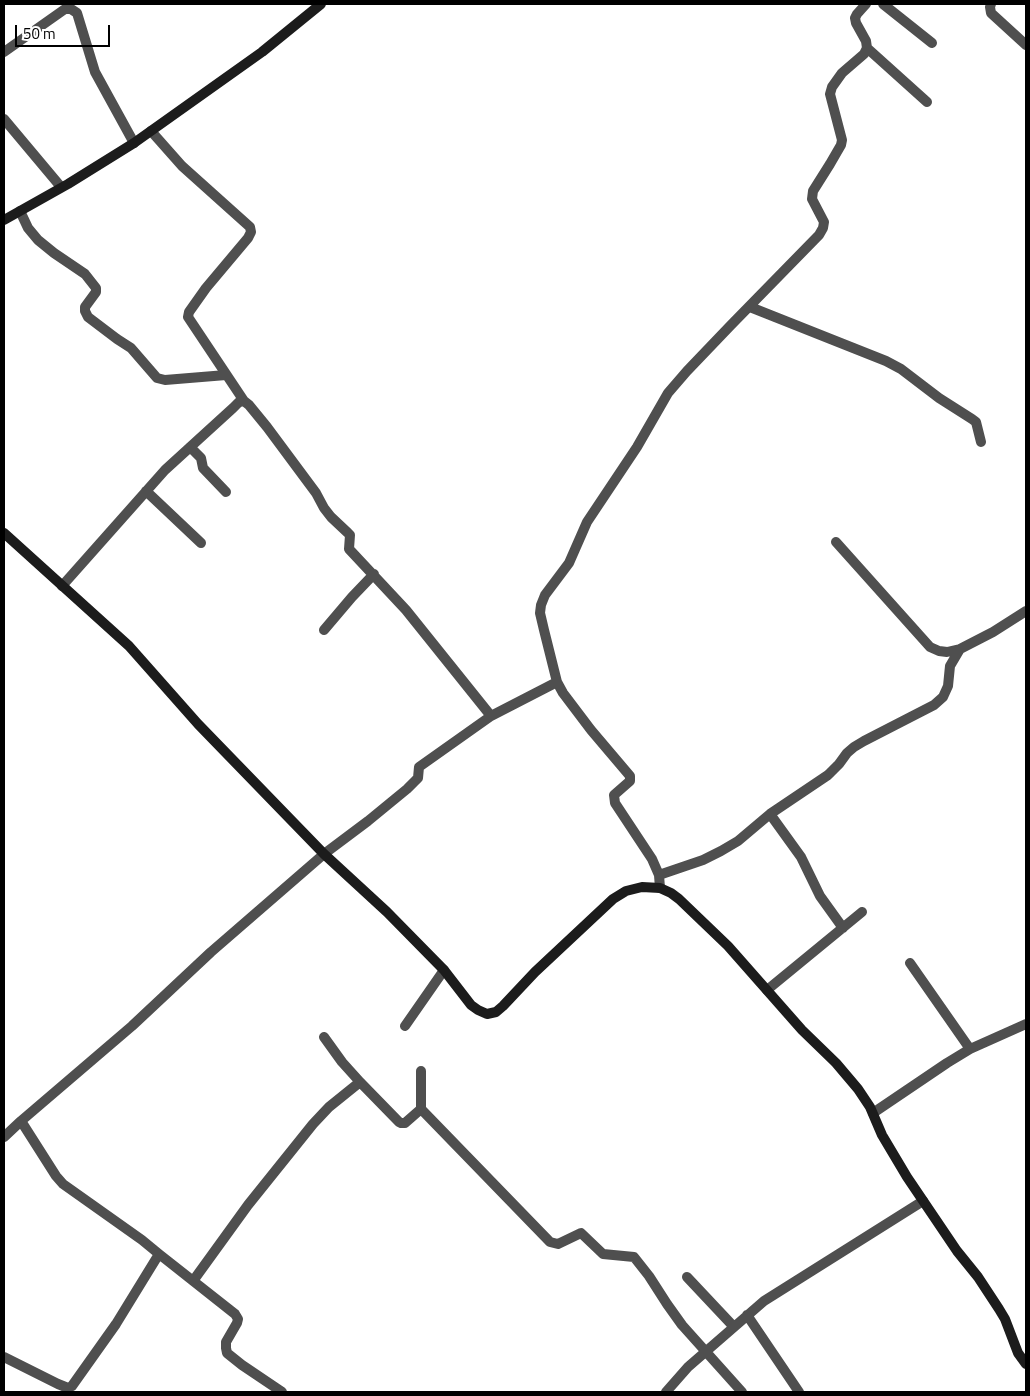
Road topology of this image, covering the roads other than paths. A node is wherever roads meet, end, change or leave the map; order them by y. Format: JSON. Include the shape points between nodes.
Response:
{"nodes":[{"id":1,"x":321,"y":4,"type":"edge"},
{"id":2,"x":866,"y":4,"type":"edge"},
{"id":3,"x":884,"y":4,"type":"edge"},
{"id":4,"x":991,"y":4,"type":"edge"},
{"id":5,"x":71,"y":6,"type":"edge"},
{"id":6,"x":932,"y":43,"type":"dead end"},
{"id":7,"x":1026,"y":45,"type":"edge"},
{"id":8,"x":867,"y":48,"type":"junction"},
{"id":9,"x":4,"y":52,"type":"edge"},
{"id":10,"x":927,"y":102,"type":"dead end"},
{"id":11,"x":4,"y":119,"type":"edge"},
{"id":12,"x":151,"y":132,"type":"junction"},
{"id":13,"x":134,"y":144,"type":"junction"},
{"id":14,"x":61,"y":188,"type":"junction"},
{"id":15,"x":20,"y":211,"type":"junction"},
{"id":16,"x":4,"y":220,"type":"edge"},
{"id":17,"x":750,"y":307,"type":"junction"},
{"id":18,"x":226,"y":375,"type":"junction"},
{"id":19,"x":244,"y":401,"type":"junction"},
{"id":20,"x":981,"y":442,"type":"dead end"},
{"id":21,"x":190,"y":447,"type":"junction"},
{"id":22,"x":146,"y":491,"type":"junction"},
{"id":23,"x":226,"y":492,"type":"dead end"},
{"id":24,"x":4,"y":533,"type":"edge"},
{"id":25,"x":836,"y":542,"type":"dead end"},
{"id":26,"x":201,"y":543,"type":"dead end"},
{"id":27,"x":374,"y":574,"type":"junction"},
{"id":28,"x":62,"y":586,"type":"junction"},
{"id":29,"x":1026,"y":611,"type":"edge"},
{"id":30,"x":324,"y":630,"type":"dead end"},
{"id":31,"x":960,"y":650,"type":"junction"},
{"id":32,"x":557,"y":682,"type":"junction"},
{"id":33,"x":490,"y":716,"type":"junction"},
{"id":34,"x":770,"y":814,"type":"junction"},
{"id":35,"x":324,"y":854,"type":"junction"},
{"id":36,"x":659,"y":875,"type":"junction"},
{"id":37,"x":660,"y":888,"type":"junction"},
{"id":38,"x":862,"y":912,"type":"dead end"},
{"id":39,"x":843,"y":928,"type":"junction"},
{"id":40,"x":910,"y":963,"type":"dead end"},
{"id":41,"x":444,"y":970,"type":"junction"},
{"id":42,"x":767,"y":990,"type":"junction"},
{"id":43,"x":1026,"y":1024,"type":"edge"},
{"id":44,"x":405,"y":1026,"type":"dead end"},
{"id":45,"x":324,"y":1037,"type":"dead end"},
{"id":46,"x":970,"y":1049,"type":"junction"},
{"id":47,"x":421,"y":1071,"type":"dead end"},
{"id":48,"x":360,"y":1082,"type":"junction"},
{"id":49,"x":421,"y":1109,"type":"junction"},
{"id":50,"x":872,"y":1112,"type":"junction"},
{"id":51,"x":21,"y":1121,"type":"junction"},
{"id":52,"x":4,"y":1137,"type":"edge"},
{"id":53,"x":923,"y":1201,"type":"junction"},
{"id":54,"x":159,"y":1254,"type":"junction"},
{"id":55,"x":687,"y":1277,"type":"dead end"},
{"id":56,"x":193,"y":1281,"type":"junction"},
{"id":57,"x":747,"y":1314,"type":"junction"},
{"id":58,"x":734,"y":1328,"type":"junction"},
{"id":59,"x":706,"y":1350,"type":"junction"},
{"id":60,"x":4,"y":1357,"type":"edge"},
{"id":61,"x":1026,"y":1364,"type":"edge"},
{"id":62,"x":282,"y":1392,"type":"edge"},
{"id":63,"x":666,"y":1392,"type":"edge"},
{"id":64,"x":742,"y":1392,"type":"edge"},
{"id":65,"x":799,"y":1392,"type":"edge"}],
"edges":[{"from":1,"to":12,"type":"street","via":[[262,52]]},
{"from":2,"to":8,"type":"street","via":[[855,18]]},
{"from":3,"to":6,"type":"street"},
{"from":4,"to":7,"type":"street","via":[[992,13]]},
{"from":5,"to":9,"type":"street"},
{"from":5,"to":13,"type":"street","via":[[81,22],[95,72]]},
{"from":8,"to":10,"type":"street"},
{"from":8,"to":17,"type":"street","via":[[842,73],[830,94],[842,140],[813,191],[812,199],[824,222],[823,228]]},
{"from":11,"to":14,"type":"street"},
{"from":12,"to":13,"type":"street"},
{"from":12,"to":18,"type":"street","via":[[182,166],[250,227],[248,238],[206,288],[188,317]]},
{"from":13,"to":14,"type":"street"},
{"from":14,"to":15,"type":"street"},
{"from":15,"to":16,"type":"street"},
{"from":15,"to":18,"type":"street","via":[[38,240],[85,274],[96,288],[85,307],[88,317],[131,348],[157,378]]},
{"from":17,"to":20,"type":"street","via":[[901,369],[976,422]]},
{"from":17,"to":32,"type":"street","via":[[668,393],[587,522],[569,563],[545,595],[540,613]]},
{"from":18,"to":19,"type":"street"},
{"from":19,"to":21,"type":"street"},
{"from":19,"to":27,"type":"street","via":[[267,427],[324,508],[350,535],[349,549]]},
{"from":21,"to":22,"type":"street"},
{"from":21,"to":23,"type":"street","via":[[201,458],[203,468]]},
{"from":22,"to":26,"type":"street"},
{"from":22,"to":28,"type":"street"},
{"from":24,"to":28,"type":"street"},
{"from":25,"to":31,"type":"street","via":[[930,648],[947,652]]},
{"from":27,"to":30,"type":"street"},
{"from":27,"to":33,"type":"street"},
{"from":28,"to":35,"type":"street","via":[[129,646],[198,724]]},
{"from":29,"to":31,"type":"street"},
{"from":31,"to":34,"type":"street","via":[[950,666],[943,698],[854,747],[828,774]]},
{"from":32,"to":33,"type":"street"},
{"from":32,"to":36,"type":"street","via":[[591,730],[630,776],[630,781],[614,795],[615,803]]},
{"from":33,"to":35,"type":"street","via":[[419,767],[418,778],[407,789]]},
{"from":34,"to":36,"type":"street","via":[[721,852]]},
{"from":34,"to":39,"type":"street","via":[[801,857],[822,900]]},
{"from":35,"to":41,"type":"street"},
{"from":35,"to":51,"type":"street"},
{"from":36,"to":37,"type":"street"},
{"from":37,"to":41,"type":"street","via":[[642,887],[613,899],[496,1012],[487,1014],[471,1005]]},
{"from":37,"to":42,"type":"street","via":[[679,899],[728,946]]},
{"from":38,"to":39,"type":"street"},
{"from":39,"to":42,"type":"street"},
{"from":40,"to":46,"type":"street"},
{"from":41,"to":44,"type":"street"},
{"from":42,"to":50,"type":"street","via":[[836,1063]]},
{"from":43,"to":46,"type":"street"},
{"from":45,"to":48,"type":"street"},
{"from":46,"to":50,"type":"street"},
{"from":47,"to":49,"type":"street"},
{"from":48,"to":49,"type":"street","via":[[402,1123]]},
{"from":48,"to":56,"type":"street","via":[[317,1120],[248,1205]]},
{"from":49,"to":59,"type":"street","via":[[550,1242],[558,1244],[581,1233],[603,1254],[634,1257],[682,1325]]},
{"from":50,"to":53,"type":"street","via":[[882,1135]]},
{"from":51,"to":52,"type":"street"},
{"from":51,"to":54,"type":"street","via":[[63,1184]]},
{"from":53,"to":57,"type":"street"},
{"from":53,"to":61,"type":"street","via":[[991,1296]]},
{"from":54,"to":56,"type":"street"},
{"from":54,"to":60,"type":"street","via":[[116,1324],[72,1386],[68,1388],[58,1384]]},
{"from":55,"to":58,"type":"street"},
{"from":56,"to":62,"type":"street","via":[[238,1319],[226,1342],[227,1353]]},
{"from":57,"to":58,"type":"street"},
{"from":57,"to":65,"type":"street"},
{"from":58,"to":59,"type":"street"},
{"from":59,"to":63,"type":"street"},
{"from":59,"to":64,"type":"street"}]}
